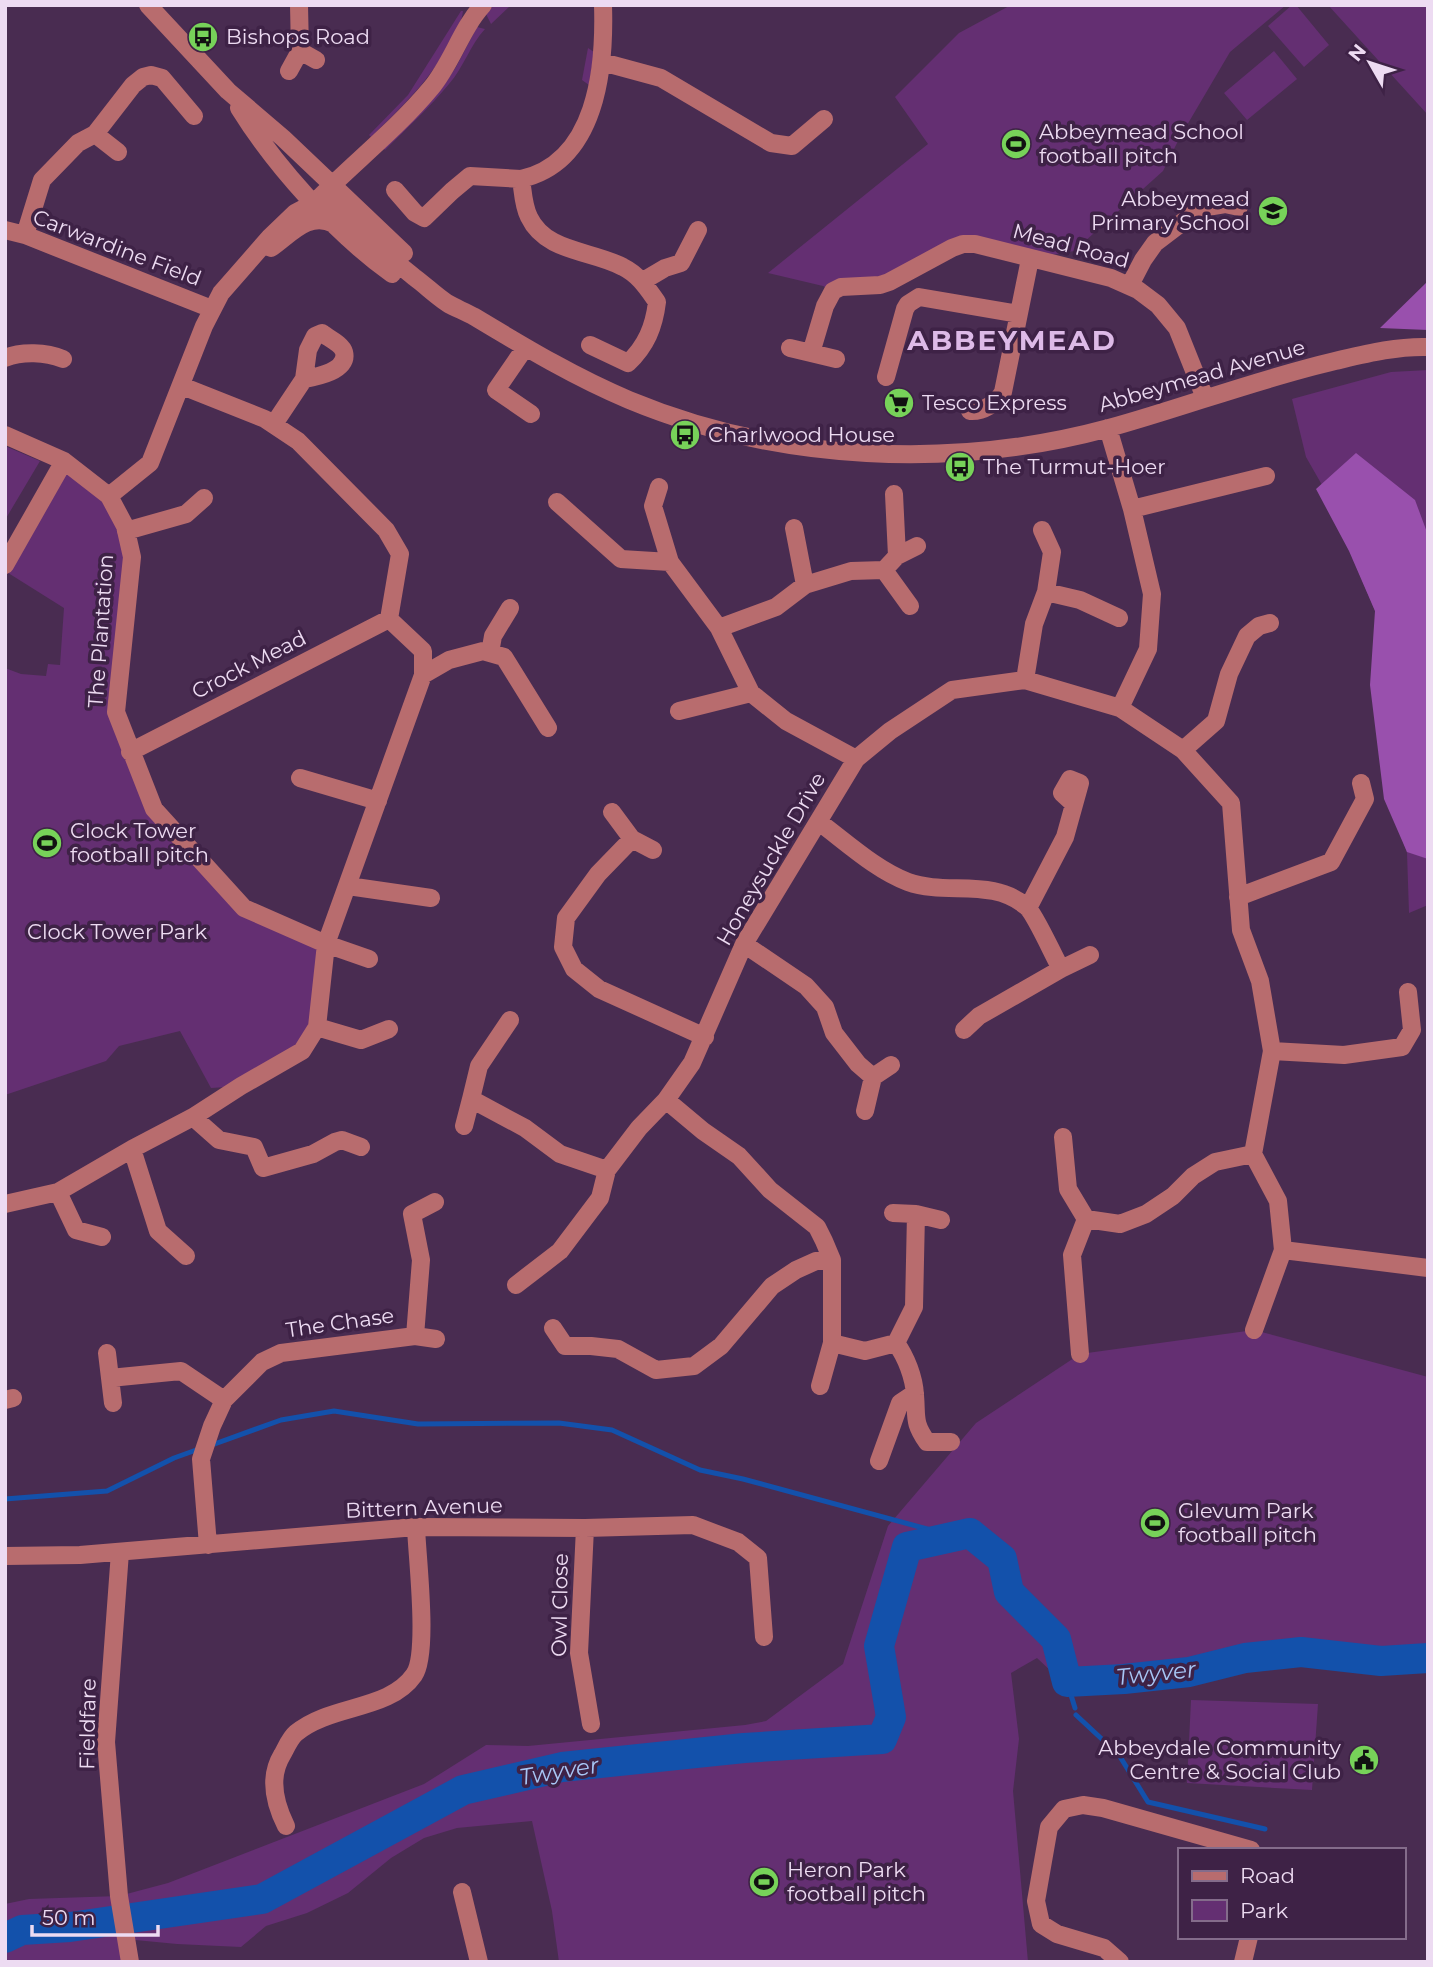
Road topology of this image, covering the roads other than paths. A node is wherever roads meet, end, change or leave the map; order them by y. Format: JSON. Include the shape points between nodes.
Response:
{"nodes":[{"id":1,"x":148,"y":5,"type":"edge"},
{"id":2,"x":299,"y":5,"type":"edge"},
{"id":3,"x":603,"y":5,"type":"edge"},
{"id":4,"x":480,"y":6,"type":"edge"},
{"id":5,"x":602,"y":62,"type":"junction"},
{"id":6,"x":289,"y":71,"type":"dead end"},
{"id":7,"x":228,"y":91,"type":"junction"},
{"id":8,"x":194,"y":116,"type":"dead end"},
{"id":9,"x":824,"y":119,"type":"dead end"},
{"id":10,"x":95,"y":134,"type":"junction"},
{"id":11,"x":118,"y":152,"type":"dead end"},
{"id":12,"x":521,"y":179,"type":"junction"},
{"id":13,"x":298,"y":184,"type":"junction"},
{"id":14,"x":332,"y":185,"type":"junction"},
{"id":15,"x":395,"y":190,"type":"dead end"},
{"id":16,"x":314,"y":203,"type":"junction"},
{"id":17,"x":1239,"y":207,"type":"dead end"},
{"id":18,"x":299,"y":218,"type":"junction"},
{"id":19,"x":334,"y":223,"type":"junction"},
{"id":20,"x":5,"y":230,"type":"edge"},
{"id":21,"x":698,"y":230,"type":"dead end"},
{"id":22,"x":25,"y":235,"type":"junction"},
{"id":23,"x":1030,"y":259,"type":"junction"},
{"id":24,"x":643,"y":281,"type":"junction"},
{"id":25,"x":1130,"y":285,"type":"junction"},
{"id":26,"x":212,"y":309,"type":"junction"},
{"id":27,"x":1018,"y":314,"type":"junction"},
{"id":28,"x":472,"y":316,"type":"junction"},
{"id":29,"x":590,"y":345,"type":"dead end"},
{"id":30,"x":1428,"y":347,"type":"edge"},
{"id":31,"x":525,"y":348,"type":"junction"},
{"id":32,"x":790,"y":348,"type":"dead end"},
{"id":33,"x":811,"y":353,"type":"junction"},
{"id":34,"x":5,"y":358,"type":"edge"},
{"id":35,"x":62,"y":359,"type":"dead end"},
{"id":36,"x":836,"y":359,"type":"dead end"},
{"id":37,"x":886,"y":377,"type":"dead end"},
{"id":38,"x":304,"y":379,"type":"dead end"},
{"id":39,"x":182,"y":386,"type":"junction"},
{"id":40,"x":1205,"y":398,"type":"junction"},
{"id":41,"x":970,"y":411,"type":"dead end"},
{"id":42,"x":531,"y":414,"type":"dead end"},
{"id":43,"x":274,"y":424,"type":"junction"},
{"id":44,"x":1108,"y":428,"type":"junction"},
{"id":45,"x":5,"y":435,"type":"edge"},
{"id":46,"x":64,"y":461,"type":"junction"},
{"id":47,"x":1266,"y":476,"type":"dead end"},
{"id":48,"x":659,"y":487,"type":"dead end"},
{"id":49,"x":894,"y":494,"type":"dead end"},
{"id":50,"x":109,"y":496,"type":"junction"},
{"id":51,"x":204,"y":499,"type":"dead end"},
{"id":52,"x":557,"y":502,"type":"dead end"},
{"id":53,"x":1132,"y":509,"type":"junction"},
{"id":54,"x":794,"y":528,"type":"dead end"},
{"id":55,"x":1042,"y":530,"type":"dead end"},
{"id":56,"x":126,"y":531,"type":"junction"},
{"id":57,"x":917,"y":546,"type":"dead end"},
{"id":58,"x":897,"y":556,"type":"junction"},
{"id":59,"x":670,"y":562,"type":"junction"},
{"id":60,"x":5,"y":565,"type":"edge"},
{"id":61,"x":884,"y":570,"type":"junction"},
{"id":62,"x":805,"y":585,"type":"junction"},
{"id":63,"x":1046,"y":592,"type":"junction"},
{"id":64,"x":910,"y":606,"type":"dead end"},
{"id":65,"x":510,"y":608,"type":"dead end"},
{"id":66,"x":1119,"y":618,"type":"dead end"},
{"id":67,"x":389,"y":619,"type":"junction"},
{"id":68,"x":1270,"y":622,"type":"dead end"},
{"id":69,"x":719,"y":628,"type":"junction"},
{"id":70,"x":491,"y":653,"type":"junction"},
{"id":71,"x":423,"y":675,"type":"junction"},
{"id":72,"x":1025,"y":680,"type":"junction"},
{"id":73,"x":751,"y":693,"type":"junction"},
{"id":74,"x":1120,"y":708,"type":"junction"},
{"id":75,"x":679,"y":711,"type":"dead end"},
{"id":76,"x":548,"y":728,"type":"dead end"},
{"id":77,"x":1183,"y":750,"type":"junction"},
{"id":78,"x":130,"y":752,"type":"junction"},
{"id":79,"x":856,"y":759,"type":"junction"},
{"id":80,"x":300,"y":778,"type":"dead end"},
{"id":81,"x":1080,"y":783,"type":"dead end"},
{"id":82,"x":1362,"y":783,"type":"dead end"},
{"id":83,"x":378,"y":801,"type":"junction"},
{"id":84,"x":612,"y":812,"type":"dead end"},
{"id":85,"x":819,"y":822,"type":"junction"},
{"id":86,"x":632,"y":839,"type":"junction"},
{"id":87,"x":653,"y":850,"type":"dead end"},
{"id":88,"x":348,"y":886,"type":"junction"},
{"id":89,"x":1238,"y":897,"type":"junction"},
{"id":90,"x":431,"y":898,"type":"dead end"},
{"id":91,"x":1028,"y":908,"type":"junction"},
{"id":92,"x":326,"y":944,"type":"junction"},
{"id":93,"x":744,"y":944,"type":"junction"},
{"id":94,"x":1090,"y":955,"type":"dead end"},
{"id":95,"x":369,"y":959,"type":"dead end"},
{"id":96,"x":1060,"y":969,"type":"junction"},
{"id":97,"x":1408,"y":992,"type":"dead end"},
{"id":98,"x":510,"y":1020,"type":"dead end"},
{"id":99,"x":317,"y":1027,"type":"junction"},
{"id":100,"x":389,"y":1029,"type":"dead end"},
{"id":101,"x":964,"y":1030,"type":"dead end"},
{"id":102,"x":705,"y":1037,"type":"junction"},
{"id":103,"x":1402,"y":1047,"type":"junction"},
{"id":104,"x":1272,"y":1051,"type":"junction"},
{"id":105,"x":1414,"y":1062,"type":"dead end"},
{"id":106,"x":891,"y":1065,"type":"dead end"},
{"id":107,"x":873,"y":1076,"type":"junction"},
{"id":108,"x":471,"y":1099,"type":"junction"},
{"id":109,"x":666,"y":1100,"type":"junction"},
{"id":110,"x":864,"y":1111,"type":"dead end"},
{"id":111,"x":193,"y":1117,"type":"junction"},
{"id":112,"x":464,"y":1126,"type":"dead end"},
{"id":113,"x":1063,"y":1137,"type":"dead end"},
{"id":114,"x":361,"y":1147,"type":"dead end"},
{"id":115,"x":132,"y":1149,"type":"junction"},
{"id":116,"x":1253,"y":1153,"type":"junction"},
{"id":117,"x":607,"y":1170,"type":"junction"},
{"id":118,"x":58,"y":1192,"type":"junction"},
{"id":119,"x":435,"y":1202,"type":"dead end"},
{"id":120,"x":5,"y":1204,"type":"edge"},
{"id":121,"x":893,"y":1213,"type":"dead end"},
{"id":122,"x":916,"y":1214,"type":"junction"},
{"id":123,"x":1086,"y":1219,"type":"junction"},
{"id":124,"x":941,"y":1220,"type":"dead end"},
{"id":125,"x":102,"y":1237,"type":"dead end"},
{"id":126,"x":1283,"y":1250,"type":"junction"},
{"id":127,"x":186,"y":1256,"type":"dead end"},
{"id":128,"x":832,"y":1260,"type":"junction"},
{"id":129,"x":1428,"y":1268,"type":"edge"},
{"id":130,"x":516,"y":1285,"type":"dead end"},
{"id":131,"x":553,"y":1328,"type":"dead end"},
{"id":132,"x":1254,"y":1330,"type":"dead end"},
{"id":133,"x":415,"y":1336,"type":"junction"},
{"id":134,"x":436,"y":1339,"type":"dead end"},
{"id":135,"x":832,"y":1343,"type":"junction"},
{"id":136,"x":896,"y":1343,"type":"junction"},
{"id":137,"x":107,"y":1353,"type":"dead end"},
{"id":138,"x":1080,"y":1353,"type":"dead end"},
{"id":139,"x":110,"y":1378,"type":"junction"},
{"id":140,"x":820,"y":1385,"type":"dead end"},
{"id":141,"x":915,"y":1393,"type":"junction"},
{"id":142,"x":225,"y":1400,"type":"junction"},
{"id":143,"x":113,"y":1403,"type":"dead end"},
{"id":144,"x":951,"y":1442,"type":"dead end"},
{"id":145,"x":879,"y":1461,"type":"dead end"},
{"id":146,"x":415,"y":1527,"type":"junction"},
{"id":147,"x":585,"y":1528,"type":"junction"},
{"id":148,"x":208,"y":1545,"type":"junction"},
{"id":149,"x":120,"y":1552,"type":"junction"},
{"id":150,"x":5,"y":1556,"type":"edge"},
{"id":151,"x":764,"y":1637,"type":"dead end"},
{"id":152,"x":591,"y":1724,"type":"dead end"},
{"id":153,"x":286,"y":1826,"type":"dead end"},
{"id":154,"x":1244,"y":1848,"type":"edge"},
{"id":155,"x":462,"y":1892,"type":"dead end"},
{"id":156,"x":1249,"y":1939,"type":"edge"},
{"id":157,"x":130,"y":1962,"type":"edge"},
{"id":158,"x":479,"y":1962,"type":"edge"},
{"id":159,"x":1120,"y":1962,"type":"edge"},
{"id":160,"x":1243,"y":1962,"type":"edge"}],
"edges":[{"from":1,"to":7,"type":"street","name":"Abbeymead Avenue"},
{"from":2,"to":6,"type":"street","via":[[308,55]]},
{"from":3,"to":5,"type":"street"},
{"from":4,"to":14,"type":"street","via":[[429,90]]},
{"from":5,"to":9,"type":"street","via":[[661,78],[771,143],[792,146]]},
{"from":5,"to":12,"type":"street","via":[[588,118],[577,141],[548,167]]},
{"from":7,"to":13,"type":"street","name":"Abbeymead Avenue"},
{"from":7,"to":14,"type":"street","name":"Abbeymead Avenue"},
{"from":8,"to":10,"type":"street","via":[[162,78],[151,75],[133,85]]},
{"from":10,"to":11,"type":"street"},
{"from":10,"to":22,"type":"street","via":[[78,143],[42,180]]},
{"from":12,"to":15,"type":"street","via":[[474,175],[424,218]]},
{"from":12,"to":24,"type":"street","via":[[528,216],[543,236],[624,267]]},
{"from":13,"to":16,"type":"street","name":"Abbeymead Avenue"},
{"from":13,"to":18,"type":"street","via":[[302,199]]},
{"from":14,"to":16,"type":"street"},
{"from":14,"to":28,"type":"street","name":"Abbeymead Avenue"},
{"from":16,"to":18,"type":"street"},
{"from":16,"to":19,"type":"street","name":"Abbeymead Avenue"},
{"from":17,"to":25,"type":"street","via":[[1201,208],[1155,243]]},
{"from":18,"to":19,"type":"street"},
{"from":18,"to":26,"type":"street","via":[[240,270]]},
{"from":19,"to":28,"type":"street","name":"Abbeymead Avenue","via":[[409,285],[441,306]]},
{"from":20,"to":22,"type":"street","name":"Carwardine Field"},
{"from":21,"to":24,"type":"street","via":[[681,263]]},
{"from":22,"to":26,"type":"street","name":"Carwardine Field"},
{"from":23,"to":25,"type":"street","name":"Mead Road"},
{"from":23,"to":27,"type":"street"},
{"from":23,"to":33,"type":"street","name":"Mead Road","via":[[963,244],[889,282],[841,287],[828,298]]},
{"from":24,"to":29,"type":"street","via":[[657,302],[652,331],[639,352],[628,363]]},
{"from":25,"to":40,"type":"street","name":"Mead Road","via":[[1158,304],[1177,328]]},
{"from":26,"to":39,"type":"street"},
{"from":27,"to":37,"type":"street","via":[[919,297],[905,309]]},
{"from":27,"to":41,"type":"street","via":[[1001,396],[983,409]]},
{"from":28,"to":31,"type":"street","name":"Abbeymead Avenue"},
{"from":30,"to":40,"type":"street","name":"Abbeymead Avenue","via":[[1366,354],[1279,374]]},
{"from":31,"to":42,"type":"street","via":[[496,390]]},
{"from":31,"to":44,"type":"street","name":"Abbeymead Avenue","via":[[658,411],[745,436],[826,449],[946,454],[1029,445]]},
{"from":32,"to":33,"type":"street"},
{"from":33,"to":36,"type":"street"},
{"from":34,"to":35,"type":"street","via":[[40,354]]},
{"from":38,"to":43,"type":"street"},
{"from":39,"to":43,"type":"street"},
{"from":39,"to":50,"type":"street","via":[[150,463]]},
{"from":40,"to":44,"type":"street","name":"Abbeymead Avenue"},
{"from":43,"to":67,"type":"street","via":[[298,441],[391,538],[400,554]]},
{"from":44,"to":53,"type":"street"},
{"from":45,"to":46,"type":"street","name":"The Plantation"},
{"from":46,"to":50,"type":"street","name":"The Plantation"},
{"from":46,"to":60,"type":"street"},
{"from":47,"to":53,"type":"street"},
{"from":48,"to":59,"type":"street","via":[[653,506]]},
{"from":49,"to":58,"type":"street"},
{"from":50,"to":56,"type":"street","name":"The Plantation"},
{"from":51,"to":56,"type":"street","via":[[186,514]]},
{"from":52,"to":59,"type":"street","via":[[621,559]]},
{"from":53,"to":74,"type":"street","via":[[1152,594],[1148,649]]},
{"from":54,"to":62,"type":"street"},
{"from":55,"to":63,"type":"street","via":[[1059,551]]},
{"from":56,"to":78,"type":"street","name":"The Plantation","via":[[132,557],[116,712]]},
{"from":57,"to":58,"type":"street"},
{"from":58,"to":61,"type":"street"},
{"from":59,"to":69,"type":"street"},
{"from":61,"to":62,"type":"street","via":[[851,571]]},
{"from":61,"to":64,"type":"street"},
{"from":62,"to":69,"type":"street","via":[[776,607]]},
{"from":63,"to":66,"type":"street","via":[[1080,600]]},
{"from":63,"to":72,"type":"street","via":[[1034,624]]},
{"from":65,"to":70,"type":"street","via":[[493,636]]},
{"from":67,"to":71,"type":"street","via":[[424,651]]},
{"from":67,"to":78,"type":"street","name":"Crock Mead"},
{"from":68,"to":77,"type":"street","via":[[1247,636],[1229,674],[1216,721]]},
{"from":69,"to":73,"type":"street"},
{"from":70,"to":71,"type":"street","via":[[449,660]]},
{"from":70,"to":76,"type":"street","via":[[504,657]]},
{"from":71,"to":83,"type":"street"},
{"from":72,"to":74,"type":"street","name":"Honeysuckle Drive"},
{"from":72,"to":79,"type":"street","name":"Honeysuckle Drive","via":[[952,690]]},
{"from":73,"to":75,"type":"street","via":[[699,701]]},
{"from":73,"to":79,"type":"street","via":[[786,722]]},
{"from":74,"to":77,"type":"street","name":"Honeysuckle Drive"},
{"from":77,"to":89,"type":"street","name":"Honeysuckle Drive","via":[[1231,803]]},
{"from":78,"to":92,"type":"street","name":"The Plantation","via":[[154,809],[244,908]]},
{"from":79,"to":85,"type":"street","name":"Honeysuckle Drive"},
{"from":80,"to":83,"type":"street"},
{"from":81,"to":91,"type":"street","via":[[1065,837]]},
{"from":82,"to":89,"type":"street","via":[[1365,799],[1334,863]]},
{"from":83,"to":88,"type":"street"},
{"from":84,"to":86,"type":"street"},
{"from":85,"to":91,"type":"street","via":[[909,882],[994,890]]},
{"from":85,"to":93,"type":"street","name":"Honeysuckle Drive"},
{"from":86,"to":87,"type":"street"},
{"from":86,"to":102,"type":"street","via":[[598,874],[566,918],[563,947],[574,969],[600,989]]},
{"from":88,"to":90,"type":"street","via":[[402,902]]},
{"from":88,"to":92,"type":"street"},
{"from":89,"to":104,"type":"street","name":"Honeysuckle Drive","via":[[1241,930],[1260,981]]},
{"from":91,"to":96,"type":"street"},
{"from":92,"to":95,"type":"street","name":"The Plantation"},
{"from":92,"to":99,"type":"street"},
{"from":93,"to":102,"type":"street","name":"Honeysuckle Drive"},
{"from":93,"to":107,"type":"street","via":[[806,986],[825,1007],[834,1033]]},
{"from":94,"to":96,"type":"street"},
{"from":96,"to":101,"type":"street","via":[[979,1016]]},
{"from":97,"to":103,"type":"street","via":[[1412,1030]]},
{"from":98,"to":108,"type":"street","via":[[479,1066]]},
{"from":99,"to":100,"type":"street","via":[[361,1040]]},
{"from":99,"to":111,"type":"street","via":[[302,1051]]},
{"from":102,"to":109,"type":"street","name":"Honeysuckle Drive"},
{"from":103,"to":104,"type":"street","via":[[1344,1055]]},
{"from":103,"to":105,"type":"street"},
{"from":104,"to":116,"type":"street"},
{"from":106,"to":107,"type":"street"},
{"from":107,"to":110,"type":"street"},
{"from":108,"to":112,"type":"street"},
{"from":108,"to":117,"type":"street","via":[[525,1128],[560,1154]]},
{"from":109,"to":117,"type":"street","name":"Honeysuckle Drive"},
{"from":109,"to":128,"type":"street","via":[[739,1156],[770,1190],[817,1227]]},
{"from":111,"to":114,"type":"street","via":[[219,1140],[254,1147],[263,1168],[313,1154],[342,1140]]},
{"from":111,"to":115,"type":"street"},
{"from":113,"to":123,"type":"street","via":[[1068,1189]]},
{"from":115,"to":118,"type":"street"},
{"from":115,"to":127,"type":"street","via":[[158,1231]]},
{"from":116,"to":123,"type":"street","via":[[1216,1162],[1146,1214],[1120,1224]]},
{"from":116,"to":126,"type":"street","via":[[1278,1201]]},
{"from":117,"to":130,"type":"street","name":"Honeysuckle Drive","via":[[600,1198],[560,1251]]},
{"from":118,"to":120,"type":"street"},
{"from":118,"to":125,"type":"street","via":[[76,1230]]},
{"from":119,"to":133,"type":"street","name":"The Chase","via":[[412,1214],[421,1260]]},
{"from":121,"to":122,"type":"street"},
{"from":122,"to":124,"type":"street"},
{"from":122,"to":136,"type":"street","via":[[914,1307]]},
{"from":123,"to":138,"type":"street","via":[[1072,1255]]},
{"from":126,"to":129,"type":"street"},
{"from":126,"to":132,"type":"street"},
{"from":128,"to":131,"type":"street","via":[[816,1261],[772,1286],[721,1346],[694,1366],[656,1370],[618,1349],[565,1346]]},
{"from":128,"to":135,"type":"street"},
{"from":133,"to":134,"type":"street"},
{"from":133,"to":142,"type":"street","name":"The Chase","via":[[281,1353],[262,1362]]},
{"from":135,"to":136,"type":"street","via":[[865,1351]]},
{"from":135,"to":140,"type":"street"},
{"from":136,"to":141,"type":"street","via":[[905,1356]]},
{"from":137,"to":139,"type":"street"},
{"from":139,"to":142,"type":"street","via":[[181,1371]]},
{"from":139,"to":143,"type":"street"},
{"from":141,"to":144,"type":"street","via":[[916,1426],[927,1442]]},
{"from":141,"to":145,"type":"street","via":[[900,1403]]},
{"from":142,"to":148,"type":"street","name":"The Chase","via":[[201,1458]]},
{"from":146,"to":147,"type":"street","name":"Bittern Avenue"},
{"from":146,"to":148,"type":"street","name":"Bittern Avenue"},
{"from":146,"to":153,"type":"street","via":[[422,1654],[414,1675],[388,1698],[322,1716],[294,1734],[277,1763],[274,1790]]},
{"from":147,"to":151,"type":"street","name":"Bittern Avenue","via":[[693,1525],[738,1542],[758,1558]]},
{"from":147,"to":152,"type":"street","name":"Owl Close","via":[[579,1653],[594,1698]]},
{"from":148,"to":149,"type":"street","name":"Bittern Avenue"},
{"from":149,"to":150,"type":"street","name":"Bittern Avenue"},
{"from":149,"to":157,"type":"street","name":"Fieldfare","via":[[106,1742],[119,1896]]},
{"from":154,"to":159,"type":"street","via":[[1103,1808],[1083,1805],[1064,1809],[1049,1827],[1036,1901],[1041,1924],[1057,1934],[1104,1948]]},
{"from":155,"to":158,"type":"street"},
{"from":156,"to":160,"type":"street"}]}
